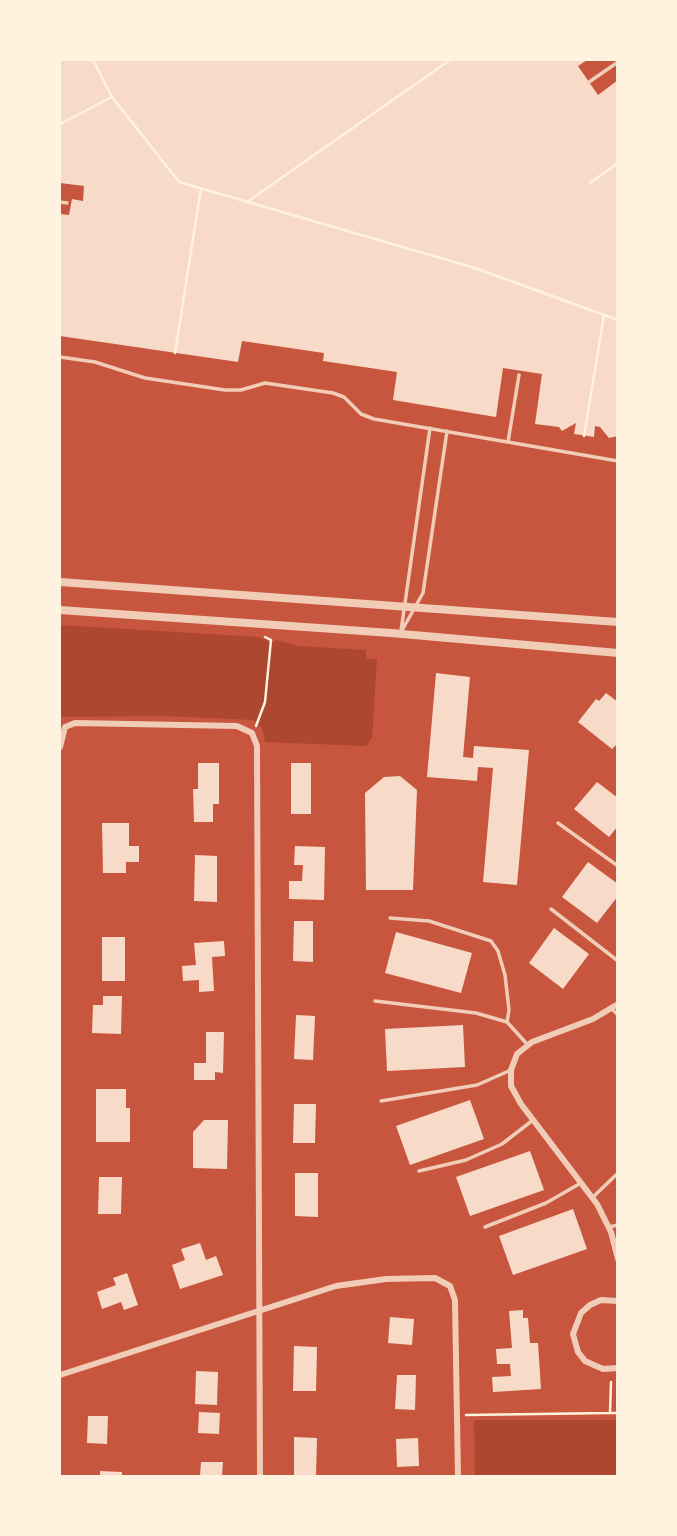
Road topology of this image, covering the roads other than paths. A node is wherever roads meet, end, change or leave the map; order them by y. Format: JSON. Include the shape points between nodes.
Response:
{"nodes":[{"id":1,"x":618,"y":62,"type":"edge"},
{"id":2,"x":589,"y":82,"type":"dead end"},
{"id":3,"x":60,"y":202,"type":"edge"},
{"id":4,"x":67,"y":203,"type":"dead end"},
{"id":5,"x":60,"y":357,"type":"edge"},
{"id":6,"x":519,"y":375,"type":"dead end"},
{"id":7,"x":430,"y":428,"type":"junction"},
{"id":8,"x":447,"y":431,"type":"junction"},
{"id":9,"x":508,"y":442,"type":"junction"},
{"id":10,"x":618,"y":461,"type":"edge"},
{"id":11,"x":60,"y":582,"type":"edge"},
{"id":12,"x":404,"y":607,"type":"junction"},
{"id":13,"x":415,"y":607,"type":"junction"},
{"id":14,"x":60,"y":610,"type":"edge"},
{"id":15,"x":618,"y":622,"type":"edge"},
{"id":16,"x":400,"y":634,"type":"junction"},
{"id":17,"x":618,"y":653,"type":"edge"},
{"id":18,"x":60,"y":747,"type":"edge"},
{"id":19,"x":558,"y":823,"type":"dead end"},
{"id":20,"x":618,"y":866,"type":"edge"},
{"id":21,"x":551,"y":909,"type":"dead end"},
{"id":22,"x":390,"y":918,"type":"dead end"},
{"id":23,"x":618,"y":961,"type":"edge"},
{"id":24,"x":375,"y":1001,"type":"dead end"},
{"id":25,"x":614,"y":1006,"type":"edge"},
{"id":26,"x":618,"y":1015,"type":"edge"},
{"id":27,"x":507,"y":1022,"type":"junction"},
{"id":28,"x":528,"y":1046,"type":"junction"},
{"id":29,"x":511,"y":1070,"type":"junction"},
{"id":30,"x":381,"y":1101,"type":"dead end"},
{"id":31,"x":533,"y":1120,"type":"junction"},
{"id":32,"x":419,"y":1171,"type":"dead end"},
{"id":33,"x":618,"y":1173,"type":"edge"},
{"id":34,"x":581,"y":1183,"type":"junction"},
{"id":35,"x":592,"y":1198,"type":"junction"},
{"id":36,"x":618,"y":1225,"type":"edge"},
{"id":37,"x":485,"y":1227,"type":"dead end"},
{"id":38,"x":609,"y":1227,"type":"junction"},
{"id":39,"x":618,"y":1259,"type":"edge"},
{"id":40,"x":618,"y":1301,"type":"edge"},
{"id":41,"x":258,"y":1310,"type":"junction"},
{"id":42,"x":618,"y":1368,"type":"edge"},
{"id":43,"x":60,"y":1376,"type":"edge"},
{"id":44,"x":260,"y":1476,"type":"edge"},
{"id":45,"x":458,"y":1476,"type":"edge"}],
"edges":[{"from":1,"to":2,"type":"lane"},
{"from":3,"to":4,"type":"lane"},
{"from":5,"to":7,"type":"lane","via":[[95,362],[145,378],[225,390],[265,383],[332,393],[344,397],[366,417]]},
{"from":6,"to":9,"type":"lane"},
{"from":7,"to":8,"type":"lane"},
{"from":7,"to":12,"type":"lane"},
{"from":8,"to":9,"type":"lane"},
{"from":8,"to":13,"type":"lane","via":[[423,593]]},
{"from":9,"to":10,"type":"lane"},
{"from":11,"to":12,"type":"street"},
{"from":12,"to":13,"type":"street"},
{"from":12,"to":16,"type":"lane"},
{"from":13,"to":15,"type":"street"},
{"from":13,"to":16,"type":"lane"},
{"from":14,"to":16,"type":"street"},
{"from":16,"to":17,"type":"street"},
{"from":18,"to":41,"type":"street","via":[[63,730],[72,723],[242,726],[252,733],[257,746]]},
{"from":19,"to":20,"type":"lane"},
{"from":21,"to":23,"type":"lane"},
{"from":22,"to":27,"type":"lane","via":[[429,921],[491,941],[505,975]]},
{"from":24,"to":27,"type":"lane","via":[[476,1013]]},
{"from":25,"to":26,"type":"lane"},
{"from":25,"to":28,"type":"street"},
{"from":27,"to":28,"type":"lane"},
{"from":28,"to":29,"type":"street","via":[[517,1054]]},
{"from":29,"to":30,"type":"lane","via":[[477,1085]]},
{"from":29,"to":31,"type":"street","via":[[511,1086]]},
{"from":31,"to":32,"type":"lane","via":[[490,1150]]},
{"from":31,"to":34,"type":"street"},
{"from":33,"to":35,"type":"lane"},
{"from":34,"to":35,"type":"street"},
{"from":34,"to":37,"type":"lane","via":[[546,1203]]},
{"from":35,"to":38,"type":"street"},
{"from":36,"to":38,"type":"lane"},
{"from":38,"to":39,"type":"street"},
{"from":40,"to":42,"type":"street","via":[[590,1305],[581,1313],[573,1334],[585,1361],[603,1369]]},
{"from":41,"to":43,"type":"street"},
{"from":41,"to":44,"type":"street"},
{"from":41,"to":45,"type":"street","via":[[350,1283],[412,1277],[441,1279],[450,1286],[455,1300]]}]}
